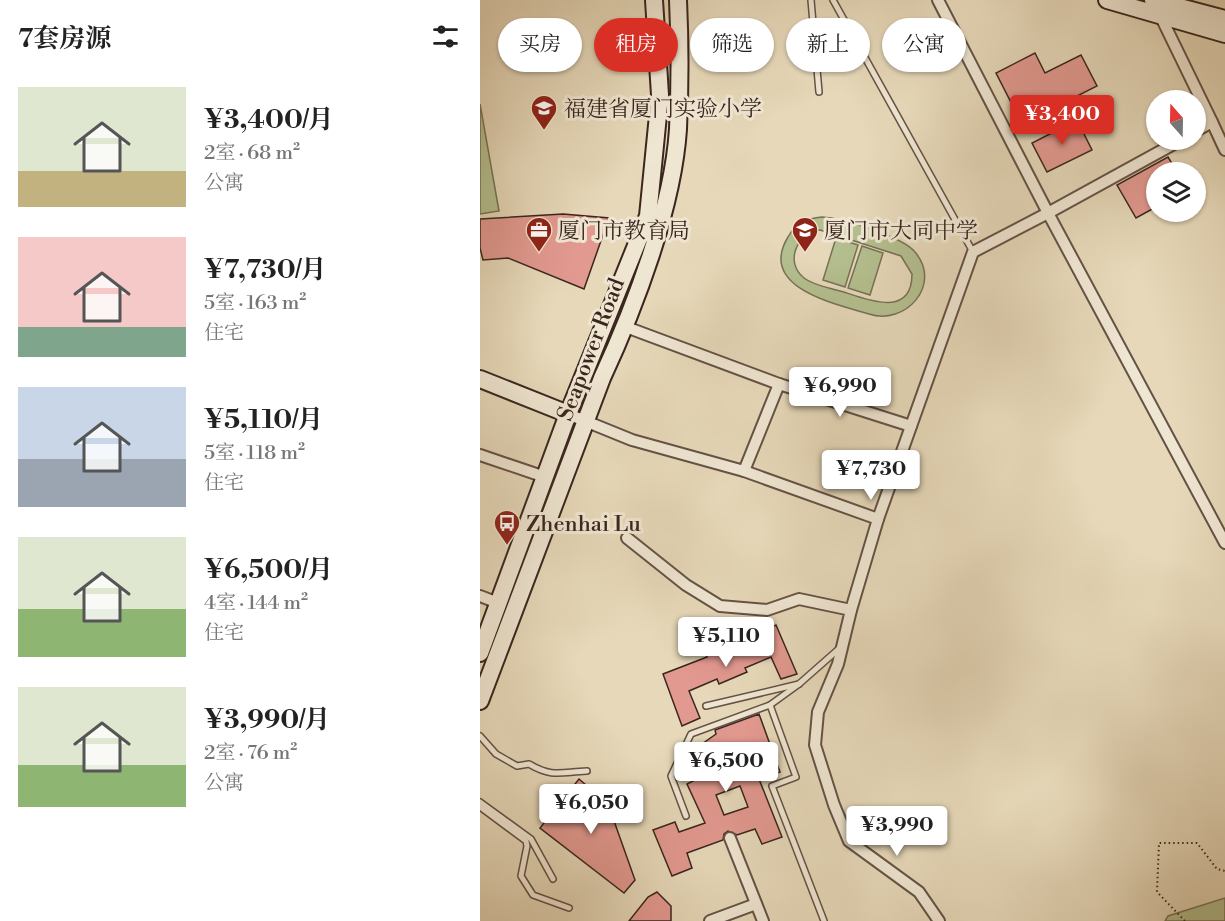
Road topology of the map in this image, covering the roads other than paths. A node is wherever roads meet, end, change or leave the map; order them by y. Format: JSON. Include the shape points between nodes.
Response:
{"nodes":[{"id":1,"x":654,"y":0,"type":"edge"},
{"id":2,"x":678,"y":0,"type":"edge"},
{"id":3,"x":811,"y":0,"type":"edge"},
{"id":4,"x":833,"y":0,"type":"edge"},
{"id":5,"x":938,"y":0,"type":"edge"},
{"id":6,"x":1107,"y":0,"type":"edge"},
{"id":7,"x":1153,"y":0,"type":"edge"},
{"id":8,"x":1161,"y":17,"type":"junction"},
{"id":9,"x":1225,"y":19,"type":"edge"},
{"id":10,"x":1225,"y":34,"type":"edge"},
{"id":11,"x":819,"y":92,"type":"dead end"},
{"id":12,"x":1212,"y":122,"type":"junction"},
{"id":13,"x":1206,"y":125,"type":"edge"},
{"id":14,"x":1163,"y":150,"type":"edge"},
{"id":15,"x":1225,"y":150,"type":"edge"},
{"id":16,"x":1048,"y":213,"type":"junction"},
{"id":17,"x":972,"y":252,"type":"junction"},
{"id":18,"x":626,"y":327,"type":"junction"},
{"id":19,"x":480,"y":379,"type":"edge"},
{"id":20,"x":778,"y":384,"type":"junction"},
{"id":21,"x":568,"y":414,"type":"junction"},
{"id":22,"x":587,"y":420,"type":"junction"},
{"id":23,"x":911,"y":426,"type":"junction"},
{"id":24,"x":480,"y":455,"type":"edge"},
{"id":25,"x":744,"y":471,"type":"junction"},
{"id":26,"x":545,"y":477,"type":"junction"},
{"id":27,"x":878,"y":519,"type":"junction"},
{"id":28,"x":627,"y":538,"type":"dead end"},
{"id":29,"x":1225,"y":543,"type":"edge"},
{"id":30,"x":480,"y":596,"type":"edge"},
{"id":31,"x":498,"y":603,"type":"junction"},
{"id":32,"x":851,"y":610,"type":"junction"},
{"id":33,"x":843,"y":645,"type":"junction"},
{"id":34,"x":480,"y":653,"type":"edge"},
{"id":35,"x":800,"y":684,"type":"junction"},
{"id":36,"x":480,"y":701,"type":"edge"},
{"id":37,"x":770,"y":705,"type":"junction"},
{"id":38,"x":706,"y":706,"type":"dead end"},
{"id":39,"x":480,"y":736,"type":"edge"},
{"id":40,"x":587,"y":771,"type":"dead end"},
{"id":41,"x":480,"y":802,"type":"edge"},
{"id":42,"x":480,"y":807,"type":"edge"},
{"id":43,"x":686,"y":816,"type":"dead end"},
{"id":44,"x":730,"y":838,"type":"dead end"},
{"id":45,"x":553,"y":879,"type":"dead end"},
{"id":46,"x":756,"y":904,"type":"junction"},
{"id":47,"x":569,"y":908,"type":"dead end"},
{"id":48,"x":710,"y":921,"type":"edge"},
{"id":49,"x":763,"y":921,"type":"edge"},
{"id":50,"x":824,"y":921,"type":"edge"},
{"id":51,"x":939,"y":921,"type":"edge"}],
"edges":[{"from":1,"to":21,"type":"main road","name":"Seapower Road","via":[[660,95],[648,216]]},
{"from":2,"to":18,"type":"main road","name":"Seapower Road","via":[[678,130],[667,198]]},
{"from":3,"to":11,"type":"lane"},
{"from":4,"to":17,"type":"lane"},
{"from":5,"to":16,"type":"street"},
{"from":6,"to":8,"type":"main road"},
{"from":7,"to":8,"type":"street"},
{"from":7,"to":9,"type":"main road"},
{"from":8,"to":10,"type":"main road"},
{"from":8,"to":12,"type":"street"},
{"from":12,"to":13,"type":"street"},
{"from":12,"to":15,"type":"street"},
{"from":14,"to":16,"type":"street"},
{"from":16,"to":17,"type":"street"},
{"from":16,"to":29,"type":"street"},
{"from":17,"to":23,"type":"street"},
{"from":18,"to":20,"type":"street"},
{"from":18,"to":22,"type":"main road","name":"Seapower Road"},
{"from":19,"to":21,"type":"main road"},
{"from":20,"to":23,"type":"street"},
{"from":20,"to":25,"type":"street"},
{"from":21,"to":22,"type":"street"},
{"from":21,"to":26,"type":"main road","name":"Seapower Road"},
{"from":22,"to":25,"type":"street","via":[[632,440]]},
{"from":22,"to":36,"type":"main road","name":"Seapower Road"},
{"from":23,"to":27,"type":"street"},
{"from":24,"to":26,"type":"street"},
{"from":25,"to":27,"type":"street"},
{"from":26,"to":31,"type":"main road","name":"Seapower Road"},
{"from":27,"to":32,"type":"street"},
{"from":28,"to":32,"type":"street","via":[[686,585],[720,606],[767,610],[799,599]]},
{"from":30,"to":31,"type":"street"},
{"from":31,"to":34,"type":"main road","name":"Seapower Road"},
{"from":32,"to":33,"type":"street"},
{"from":33,"to":35,"type":"lane"},
{"from":33,"to":51,"type":"street","via":[[818,712],[815,745],[834,805],[849,841],[920,892]]},
{"from":35,"to":37,"type":"lane"},
{"from":35,"to":38,"type":"lane"},
{"from":37,"to":43,"type":"lane","via":[[691,734],[671,776]]},
{"from":37,"to":50,"type":"lane","via":[[796,777],[772,786]]},
{"from":39,"to":40,"type":"lane","via":[[496,754],[517,766],[529,764],[544,773],[561,775]]},
{"from":41,"to":45,"type":"lane","via":[[531,839]]},
{"from":42,"to":47,"type":"lane","via":[[526,841],[521,876],[534,895]]},
{"from":44,"to":46,"type":"street"},
{"from":46,"to":48,"type":"street"},
{"from":46,"to":49,"type":"street"}]}
